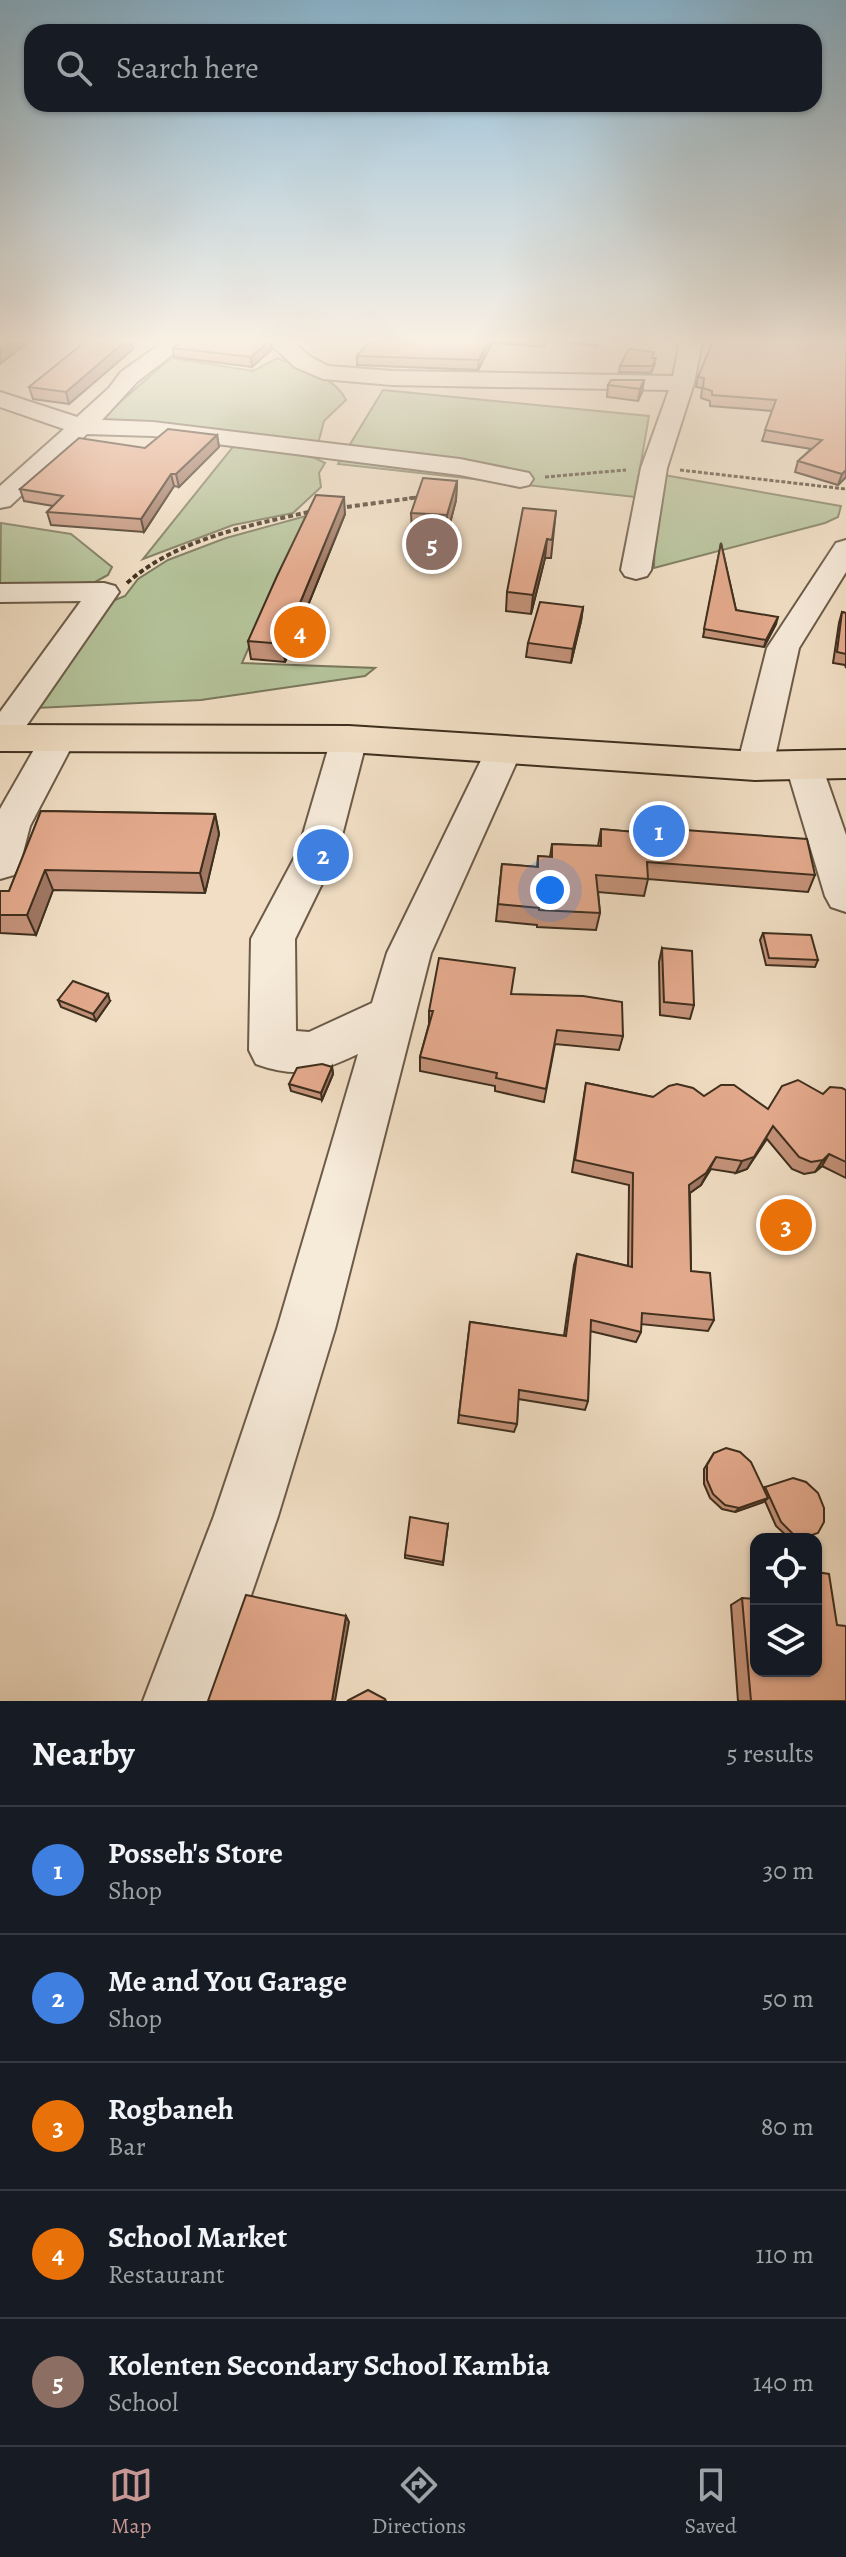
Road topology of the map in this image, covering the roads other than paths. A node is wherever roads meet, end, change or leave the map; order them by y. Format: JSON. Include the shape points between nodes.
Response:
{"nodes":[{"id":1,"x":54,"y":417,"type":"edge"},
{"id":2,"x":89,"y":417,"type":"edge"},
{"id":3,"x":671,"y":417,"type":"edge"},
{"id":4,"x":80,"y":426,"type":"junction"},
{"id":5,"x":520,"y":479,"type":"road end"},
{"id":6,"x":0,"y":500,"type":"edge"},
{"id":7,"x":846,"y":549,"type":"edge"},
{"id":8,"x":636,"y":570,"type":"dead end"},
{"id":9,"x":0,"y":593,"type":"edge"},
{"id":10,"x":0,"y":738,"type":"edge"},
{"id":11,"x":349,"y":739,"type":"junction"},
{"id":12,"x":57,"y":740,"type":"junction"},
{"id":13,"x":504,"y":750,"type":"junction"},
{"id":14,"x":846,"y":764,"type":"edge"},
{"id":15,"x":755,"y":766,"type":"junction"},
{"id":16,"x":804,"y":766,"type":"junction"},
{"id":17,"x":0,"y":864,"type":"edge"},
{"id":18,"x":846,"y":896,"type":"edge"},
{"id":19,"x":389,"y":1017,"type":"junction"},
{"id":20,"x":179,"y":1701,"type":"edge"}],
"edges":[{"from":1,"to":4,"type":"street"},
{"from":2,"to":4,"type":"street"},
{"from":3,"to":8,"type":"street","via":[[654,468]]},
{"from":4,"to":5,"type":"street","via":[[153,429]]},
{"from":4,"to":6,"type":"street"},
{"from":7,"to":15,"type":"street","via":[[783,648]]},
{"from":9,"to":10,"type":"street","via":[[104,592]]},
{"from":10,"to":12,"type":"highway"},
{"from":11,"to":12,"type":"highway"},
{"from":11,"to":13,"type":"highway"},
{"from":11,"to":19,"type":"street","via":[[318,851],[273,939],[273,1050],[312,1053]]},
{"from":12,"to":17,"type":"street","via":[[10,826]]},
{"from":13,"to":15,"type":"highway"},
{"from":13,"to":19,"type":"street","via":[[409,953]]},
{"from":14,"to":16,"type":"highway"},
{"from":15,"to":16,"type":"highway"},
{"from":16,"to":18,"type":"street"},
{"from":19,"to":20,"type":"street","via":[[306,1329]]}]}
